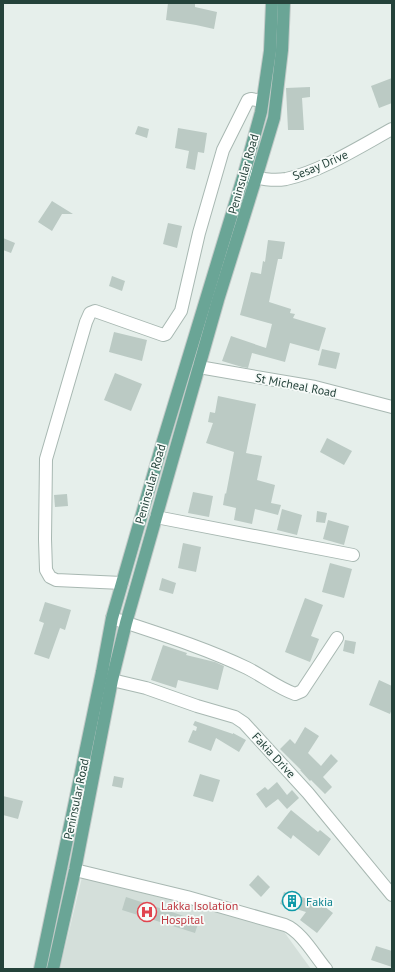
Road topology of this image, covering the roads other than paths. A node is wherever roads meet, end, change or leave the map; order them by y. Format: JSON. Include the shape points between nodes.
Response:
{"nodes":[{"id":1,"x":272,"y":3,"type":"edge"},
{"id":2,"x":284,"y":3,"type":"edge"},
{"id":3,"x":262,"y":101,"type":"junction"},
{"id":4,"x":392,"y":129,"type":"edge"},
{"id":5,"x":244,"y":174,"type":"junction"},
{"id":6,"x":256,"y":178,"type":"junction"},
{"id":7,"x":199,"y":367,"type":"junction"},
{"id":8,"x":392,"y":407,"type":"edge"},
{"id":9,"x":156,"y":517,"type":"junction"},
{"id":10,"x":352,"y":555,"type":"dead end"},
{"id":11,"x":122,"y":583,"type":"junction"},
{"id":12,"x":112,"y":618,"type":"junction"},
{"id":13,"x":126,"y":623,"type":"junction"},
{"id":14,"x":337,"y":638,"type":"dead end"},
{"id":15,"x":112,"y":680,"type":"junction"},
{"id":16,"x":75,"y":870,"type":"junction"},
{"id":17,"x":392,"y":895,"type":"edge"},
{"id":18,"x":40,"y":969,"type":"edge"},
{"id":19,"x":53,"y":969,"type":"edge"},
{"id":20,"x":326,"y":969,"type":"edge"}],
"edges":[{"from":1,"to":3,"type":"main road","name":"Peninsular Road","via":[[270,51]]},
{"from":2,"to":6,"type":"main road","name":"Peninsular Road","via":[[282,50],[274,118]]},
{"from":3,"to":5,"type":"main road","name":"Peninsular Road"},
{"from":3,"to":11,"type":"street","via":[[248,100],[223,150],[199,233],[181,311],[163,336],[95,311],[90,313],[46,458],[46,570],[50,577],[56,580]]},
{"from":4,"to":6,"type":"street","name":"Sesay Drive","via":[[312,171],[285,179]]},
{"from":5,"to":6,"type":"street","name":"Sesay Drive"},
{"from":5,"to":11,"type":"main road","name":"Peninsular Road"},
{"from":6,"to":7,"type":"main road","name":"Peninsular Road"},
{"from":7,"to":8,"type":"street","name":"St Micheal Road","via":[[315,387]]},
{"from":7,"to":9,"type":"main road","name":"Peninsular Road"},
{"from":9,"to":10,"type":"street"},
{"from":9,"to":13,"type":"main road","name":"Peninsular Road"},
{"from":11,"to":12,"type":"main road","name":"Peninsular Road"},
{"from":12,"to":13,"type":"street"},
{"from":12,"to":18,"type":"main road","name":"Peninsular Road"},
{"from":13,"to":14,"type":"street","via":[[167,636],[247,668],[295,694],[302,691]]},
{"from":13,"to":15,"type":"main road","name":"Peninsular Road"},
{"from":15,"to":16,"type":"main road","name":"Peninsular Road"},
{"from":15,"to":17,"type":"street","name":"Fakia Drive","via":[[146,688],[235,717],[244,723],[308,793]]},
{"from":16,"to":19,"type":"main road","name":"Peninsular Road"},
{"from":16,"to":20,"type":"street","via":[[187,897],[291,928]]}]}
